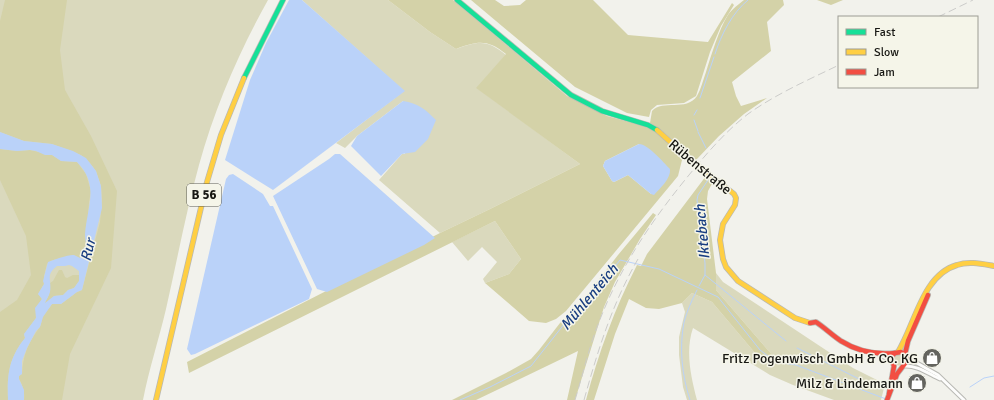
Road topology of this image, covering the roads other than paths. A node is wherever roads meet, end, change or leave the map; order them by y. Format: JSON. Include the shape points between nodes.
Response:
{"nodes":[{"id":1,"x":283,"y":0,"type":"edge"},
{"id":2,"x":457,"y":0,"type":"edge"},
{"id":3,"x":994,"y":266,"type":"edge"},
{"id":4,"x":936,"y":279,"type":"junction"},
{"id":5,"x":896,"y":352,"type":"junction"},
{"id":6,"x":876,"y":353,"type":"junction"},
{"id":7,"x":906,"y":356,"type":"junction"},
{"id":8,"x":893,"y":364,"type":"junction"},
{"id":9,"x":903,"y":367,"type":"junction"},
{"id":10,"x":945,"y":382,"type":"junction"},
{"id":11,"x":888,"y":397,"type":"edge"},
{"id":12,"x":156,"y":400,"type":"edge"},
{"id":13,"x":964,"y":400,"type":"edge"}],
"edges":[{"from":1,"to":12,"type":"main road","number":"B 56","via":[[239,89],[219,142],[193,238]]},
{"from":2,"to":6,"type":"main road","name":"Rübenstraße","via":[[563,89],[602,111],[655,128],[734,194],[735,205],[723,224],[720,240],[726,267],[738,281],[800,320],[816,322],[847,344]]},
{"from":3,"to":4,"type":"main road","via":[[962,264],[950,268]]},
{"from":4,"to":5,"type":"main road","via":[[930,285]]},
{"from":4,"to":7,"type":"main road","via":[[908,341]]},
{"from":5,"to":6,"type":"main road","name":"Rübenstraße"},
{"from":5,"to":7,"type":"main road"},
{"from":5,"to":8,"type":"main road","via":[[892,357]]},
{"from":6,"to":8,"type":"street","name":"Rübenstraße"},
{"from":7,"to":9,"type":"main road","via":[[906,364]]},
{"from":7,"to":10,"type":"street"},
{"from":8,"to":9,"type":"main road"},
{"from":8,"to":11,"type":"main road"},
{"from":9,"to":10,"type":"street","via":[[912,366]]},
{"from":9,"to":11,"type":"main road"},
{"from":10,"to":13,"type":"street"}]}
